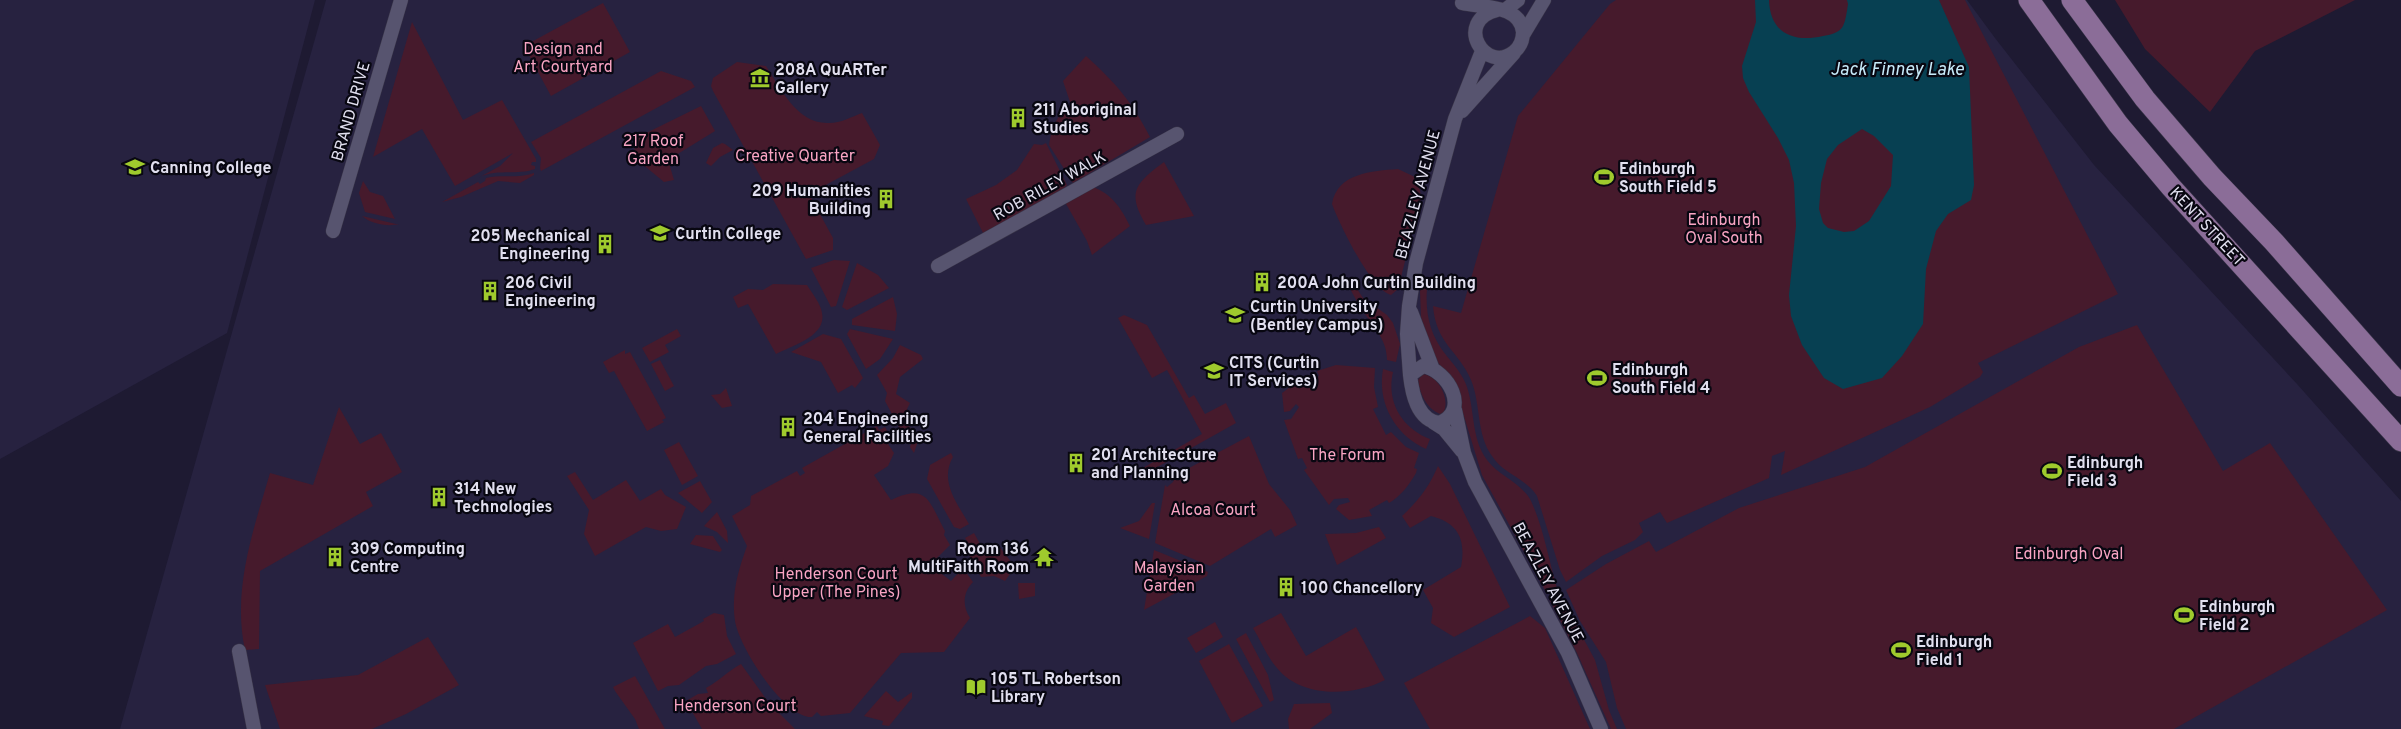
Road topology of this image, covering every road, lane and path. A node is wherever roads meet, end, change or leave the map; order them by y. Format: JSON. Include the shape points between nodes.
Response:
{"nodes":[{"id":1,"x":401,"y":0,"type":"edge"},
{"id":2,"x":1518,"y":0,"type":"edge"},
{"id":3,"x":1544,"y":0,"type":"edge"},
{"id":4,"x":2029,"y":0,"type":"edge"},
{"id":5,"x":2072,"y":0,"type":"edge"},
{"id":6,"x":1461,"y":1,"type":"edge"},
{"id":7,"x":1501,"y":10,"type":"junction"},
{"id":8,"x":1475,"y":35,"type":"junction"},
{"id":9,"x":1523,"y":35,"type":"junction"},
{"id":10,"x":1482,"y":51,"type":"junction"},
{"id":11,"x":1514,"y":52,"type":"junction"},
{"id":12,"x":1454,"y":119,"type":"junction"},
{"id":13,"x":1177,"y":134,"type":"dead end"},
{"id":14,"x":333,"y":231,"type":"dead end"},
{"id":15,"x":938,"y":266,"type":"dead end"},
{"id":16,"x":1409,"y":306,"type":"junction"},
{"id":17,"x":1432,"y":367,"type":"junction"},
{"id":18,"x":1410,"y":375,"type":"junction"},
{"id":19,"x":2401,"y":386,"type":"edge"},
{"id":20,"x":1456,"y":410,"type":"junction"},
{"id":21,"x":1434,"y":422,"type":"junction"},
{"id":22,"x":2401,"y":441,"type":"edge"},
{"id":23,"x":1464,"y":453,"type":"junction"},
{"id":24,"x":240,"y":651,"type":"dead end"},
{"id":25,"x":254,"y":729,"type":"edge"},
{"id":26,"x":1601,"y":729,"type":"edge"}],
"edges":[{"from":1,"to":14,"type":"street","name":"BRAND DRIVE"},
{"from":2,"to":7,"type":"street"},
{"from":3,"to":9,"type":"street"},
{"from":4,"to":22,"type":"main road","name":"KENT STREET","via":[[2118,124]]},
{"from":5,"to":19,"type":"main road","via":[[2145,100]]},
{"from":6,"to":7,"type":"street"},
{"from":6,"to":8,"type":"street"},
{"from":7,"to":8,"type":"street","via":[[1484,15]]},
{"from":7,"to":9,"type":"street","via":[[1518,19]]},
{"from":8,"to":10,"type":"street"},
{"from":9,"to":11,"type":"street"},
{"from":10,"to":11,"type":"street","via":[[1494,57]]},
{"from":10,"to":12,"type":"street","name":"BEAZLEY AVENUE"},
{"from":11,"to":12,"type":"street","name":"BEAZLEY AVENUE"},
{"from":12,"to":16,"type":"street","name":"BEAZLEY AVENUE","via":[[1427,218]]},
{"from":13,"to":15,"type":"street","name":"ROB RILEY WALK"},
{"from":16,"to":17,"type":"street","name":"BEAZLEY AVENUE"},
{"from":16,"to":18,"type":"street","name":"BEAZLEY AVENUE"},
{"from":17,"to":18,"type":"street","via":[[1423,366]]},
{"from":17,"to":20,"type":"street","name":"BEAZLEY AVENUE","via":[[1448,383]]},
{"from":18,"to":21,"type":"street","name":"BEAZLEY AVENUE","via":[[1415,402]]},
{"from":20,"to":21,"type":"street","via":[[1446,420]]},
{"from":20,"to":23,"type":"street","name":"BEAZLEY AVENUE"},
{"from":21,"to":23,"type":"street","name":"BEAZLEY AVENUE"},
{"from":23,"to":26,"type":"street","name":"BEAZLEY AVENUE","via":[[1481,494],[1568,652]]},
{"from":24,"to":25,"type":"street"}]}
